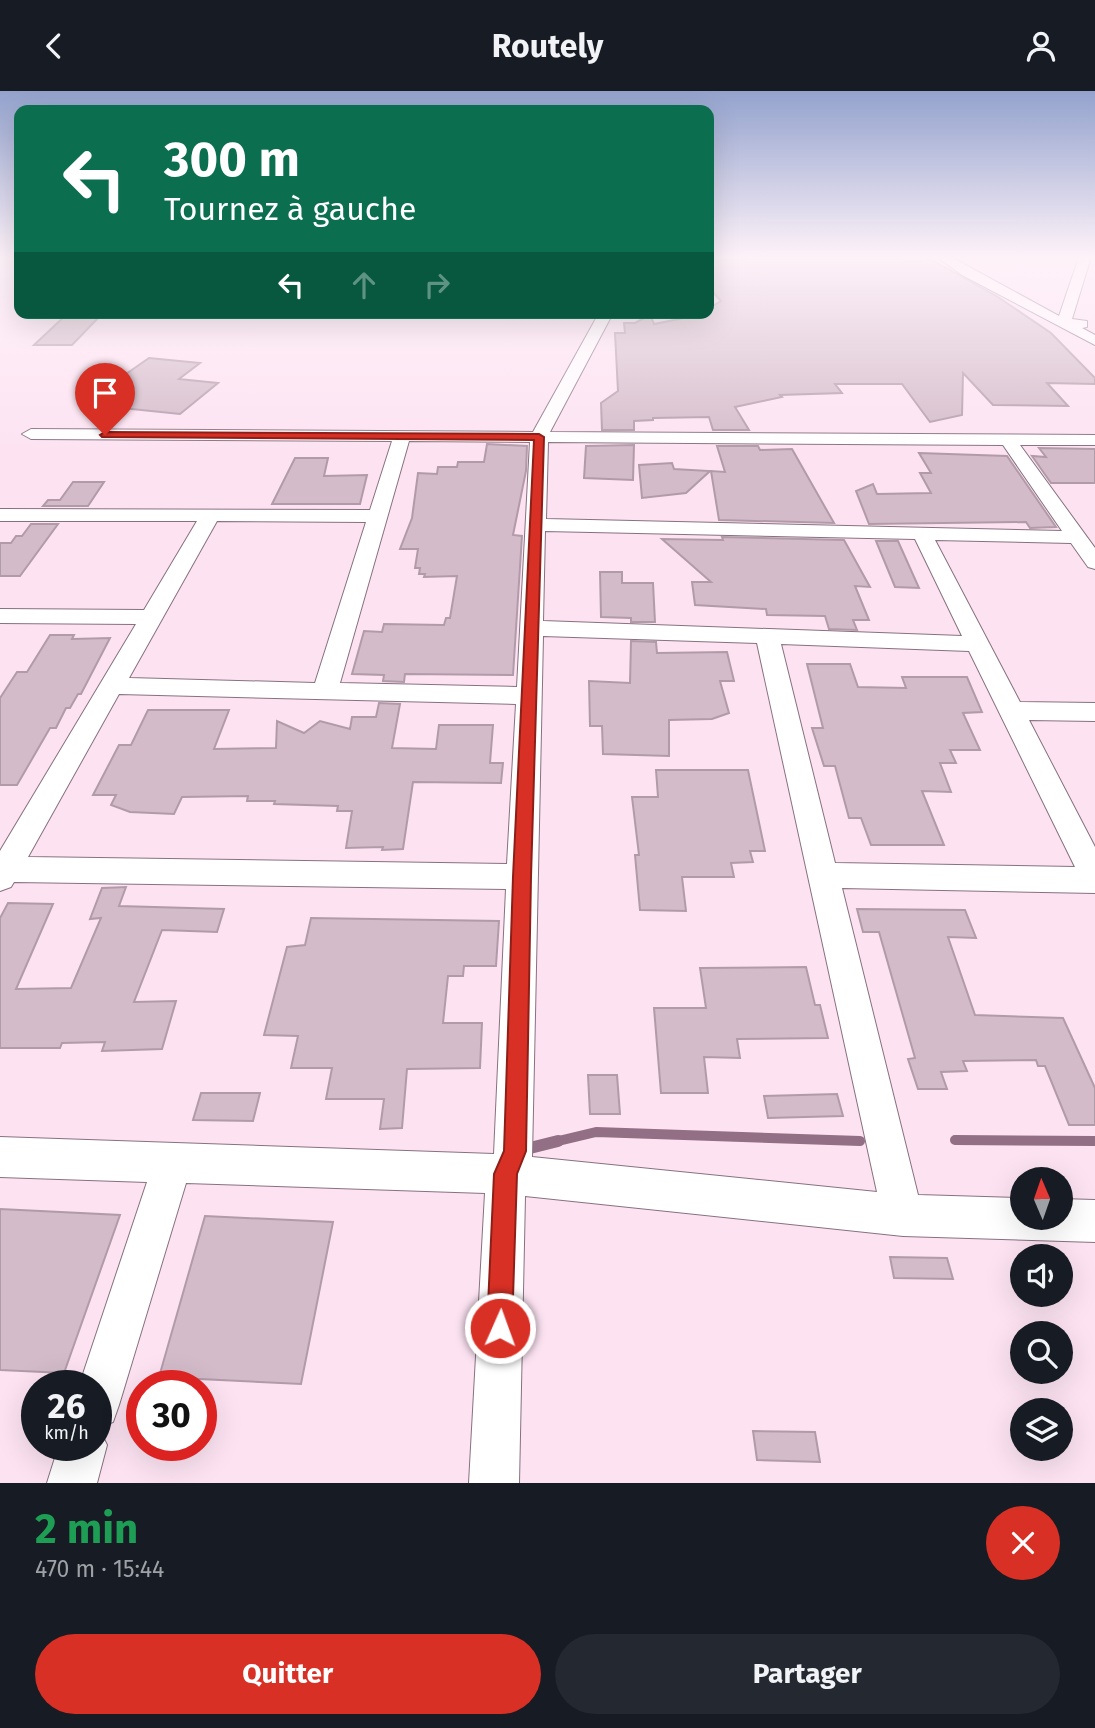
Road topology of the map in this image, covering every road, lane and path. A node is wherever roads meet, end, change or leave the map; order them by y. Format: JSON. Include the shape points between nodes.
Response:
{"nodes":[{"id":1,"x":601,"y":322,"type":"edge"},
{"id":2,"x":1064,"y":323,"type":"joint"},
{"id":3,"x":1095,"y":324,"type":"edge"},
{"id":4,"x":1095,"y":341,"type":"edge"},
{"id":5,"x":31,"y":434,"type":"dead end"},
{"id":6,"x":402,"y":436,"type":"junction"},
{"id":7,"x":539,"y":437,"type":"junction"},
{"id":8,"x":1008,"y":440,"type":"junction"},
{"id":9,"x":1095,"y":440,"type":"edge"},
{"id":10,"x":0,"y":515,"type":"edge"},
{"id":11,"x":210,"y":516,"type":"junction"},
{"id":12,"x":379,"y":516,"type":"junction"},
{"id":13,"x":535,"y":525,"type":"junction"},
{"id":14,"x":922,"y":534,"type":"junction"},
{"id":15,"x":1077,"y":537,"type":"junction"},
{"id":16,"x":1095,"y":563,"type":"edge"},
{"id":17,"x":0,"y":616,"type":"edge"},
{"id":18,"x":153,"y":617,"type":"junction"},
{"id":19,"x":532,"y":628,"type":"junction"},
{"id":20,"x":768,"y":636,"type":"junction"},
{"id":21,"x":978,"y":644,"type":"junction"},
{"id":22,"x":112,"y":686,"type":"junction"},
{"id":23,"x":325,"y":691,"type":"junction"},
{"id":24,"x":529,"y":696,"type":"junction"},
{"id":25,"x":1011,"y":711,"type":"junction"},
{"id":26,"x":1095,"y":712,"type":"edge"},
{"id":27,"x":2,"y":872,"type":"edge"},
{"id":28,"x":824,"y":875,"type":"junction"},
{"id":29,"x":522,"y":877,"type":"junction"},
{"id":30,"x":1095,"y":878,"type":"edge"},
{"id":31,"x":0,"y":1157,"type":"edge"},
{"id":32,"x":173,"y":1161,"type":"junction"},
{"id":33,"x":506,"y":1174,"type":"junction"},
{"id":34,"x":903,"y":1215,"type":"junction"},
{"id":35,"x":1095,"y":1221,"type":"edge"},
{"id":36,"x":107,"y":1370,"type":"edge"},
{"id":37,"x":78,"y":1461,"type":"edge"},
{"id":38,"x":72,"y":1483,"type":"edge"},
{"id":39,"x":494,"y":1483,"type":"edge"}],
"edges":[{"from":1,"to":7,"type":"street"},
{"from":2,"to":3,"type":"street"},
{"from":2,"to":4,"type":"street"},
{"from":5,"to":6,"type":"street"},
{"from":6,"to":7,"type":"street"},
{"from":6,"to":12,"type":"street"},
{"from":7,"to":8,"type":"street"},
{"from":7,"to":13,"type":"street"},
{"from":8,"to":9,"type":"street"},
{"from":8,"to":15,"type":"street"},
{"from":10,"to":11,"type":"street"},
{"from":11,"to":12,"type":"street"},
{"from":11,"to":18,"type":"street"},
{"from":12,"to":23,"type":"street"},
{"from":13,"to":14,"type":"street"},
{"from":13,"to":19,"type":"street"},
{"from":14,"to":15,"type":"street"},
{"from":14,"to":21,"type":"street"},
{"from":15,"to":16,"type":"street"},
{"from":17,"to":18,"type":"street"},
{"from":18,"to":22,"type":"street"},
{"from":19,"to":20,"type":"street"},
{"from":19,"to":24,"type":"street"},
{"from":20,"to":21,"type":"street"},
{"from":20,"to":28,"type":"street"},
{"from":21,"to":25,"type":"street"},
{"from":22,"to":23,"type":"street"},
{"from":22,"to":27,"type":"street"},
{"from":23,"to":24,"type":"street"},
{"from":24,"to":29,"type":"street"},
{"from":25,"to":26,"type":"street"},
{"from":25,"to":30,"type":"street"},
{"from":27,"to":29,"type":"street"},
{"from":28,"to":30,"type":"street"},
{"from":28,"to":34,"type":"street"},
{"from":29,"to":33,"type":"street","via":[[515,1151]]},
{"from":31,"to":32,"type":"street"},
{"from":32,"to":33,"type":"street"},
{"from":32,"to":36,"type":"street"},
{"from":33,"to":34,"type":"street"},
{"from":33,"to":39,"type":"street"},
{"from":34,"to":35,"type":"street"},
{"from":37,"to":38,"type":"street"}]}
